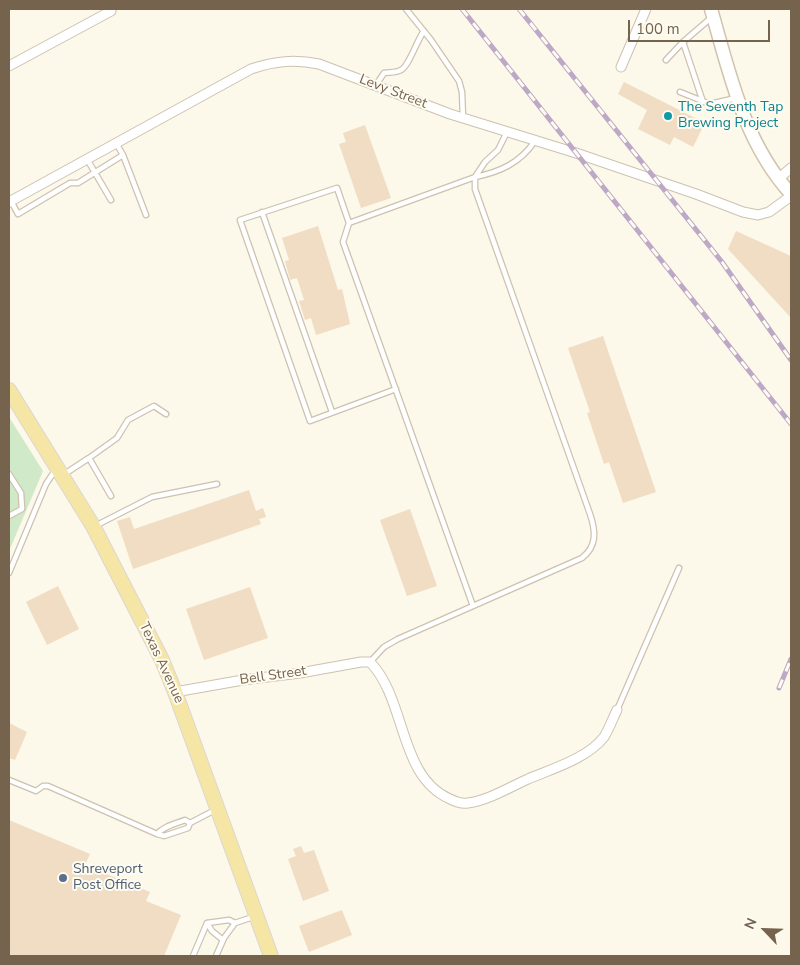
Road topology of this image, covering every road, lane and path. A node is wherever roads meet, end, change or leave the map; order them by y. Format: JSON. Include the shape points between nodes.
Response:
{"nodes":[{"id":1,"x":406,"y":9,"type":"edge"},
{"id":2,"x":646,"y":9,"type":"edge"},
{"id":3,"x":110,"y":11,"type":"dead end"},
{"id":4,"x":712,"y":12,"type":"edge"},
{"id":5,"x":424,"y":31,"type":"junction"},
{"id":6,"x":683,"y":42,"type":"junction"},
{"id":7,"x":666,"y":60,"type":"dead end"},
{"id":8,"x":9,"y":66,"type":"edge"},
{"id":9,"x":621,"y":67,"type":"dead end"},
{"id":10,"x":376,"y":85,"type":"junction"},
{"id":11,"x":680,"y":92,"type":"dead end"},
{"id":12,"x":737,"y":98,"type":"junction"},
{"id":13,"x":703,"y":102,"type":"junction"},
{"id":14,"x":463,"y":118,"type":"junction"},
{"id":15,"x":507,"y":132,"type":"junction"},
{"id":16,"x":535,"y":140,"type":"junction"},
{"id":17,"x":116,"y":143,"type":"junction"},
{"id":18,"x":123,"y":155,"type":"junction"},
{"id":19,"x":87,"y":159,"type":"junction"},
{"id":20,"x":791,"y":168,"type":"edge"},
{"id":21,"x":95,"y":173,"type":"junction"},
{"id":22,"x":475,"y":177,"type":"junction"},
{"id":23,"x":778,"y":179,"type":"junction"},
{"id":24,"x":791,"y":195,"type":"edge"},
{"id":25,"x":111,"y":200,"type":"dead end"},
{"id":26,"x":10,"y":201,"type":"edge"},
{"id":27,"x":262,"y":212,"type":"junction"},
{"id":28,"x":146,"y":215,"type":"dead end"},
{"id":29,"x":349,"y":223,"type":"junction"},
{"id":30,"x":396,"y":389,"type":"junction"},
{"id":31,"x":9,"y":390,"type":"edge"},
{"id":32,"x":332,"y":412,"type":"junction"},
{"id":33,"x":166,"y":414,"type":"dead end"},
{"id":34,"x":89,"y":458,"type":"junction"},
{"id":35,"x":59,"y":472,"type":"junction"},
{"id":36,"x":9,"y":474,"type":"edge"},
{"id":37,"x":217,"y":484,"type":"dead end"},
{"id":38,"x":112,"y":496,"type":"dead end"},
{"id":39,"x":9,"y":516,"type":"edge"},
{"id":40,"x":93,"y":526,"type":"junction"},
{"id":41,"x":679,"y":568,"type":"dead end"},
{"id":42,"x":9,"y":573,"type":"edge"},
{"id":43,"x":473,"y":606,"type":"junction"},
{"id":44,"x":370,"y":662,"type":"junction"},
{"id":45,"x":175,"y":692,"type":"junction"},
{"id":46,"x":617,"y":710,"type":"joint"},
{"id":47,"x":9,"y":780,"type":"edge"},
{"id":48,"x":218,"y":808,"type":"junction"},
{"id":49,"x":190,"y":823,"type":"junction"},
{"id":50,"x":157,"y":834,"type":"junction"},
{"id":51,"x":257,"y":916,"type":"junction"},
{"id":52,"x":207,"y":923,"type":"junction"},
{"id":53,"x":235,"y":923,"type":"junction"},
{"id":54,"x":223,"y":940,"type":"junction"},
{"id":55,"x":193,"y":956,"type":"edge"},
{"id":56,"x":216,"y":956,"type":"edge"},
{"id":57,"x":272,"y":956,"type":"edge"}],
"edges":[{"from":1,"to":5,"type":"lane"},
{"from":2,"to":9,"type":"street"},
{"from":3,"to":8,"type":"street"},
{"from":4,"to":6,"type":"lane"},
{"from":4,"to":12,"type":"main road"},
{"from":5,"to":10,"type":"lane","via":[[405,66],[397,72],[384,73]]},
{"from":5,"to":14,"type":"lane","via":[[459,81]]},
{"from":6,"to":7,"type":"lane"},
{"from":6,"to":13,"type":"lane"},
{"from":10,"to":14,"type":"street","name":"Levy Street"},
{"from":10,"to":17,"type":"street","name":"Levy Street","via":[[319,64],[285,60],[268,63],[251,68]]},
{"from":11,"to":13,"type":"lane"},
{"from":12,"to":13,"type":"lane","via":[[710,104]]},
{"from":12,"to":23,"type":"main road","via":[[753,138]]},
{"from":14,"to":15,"type":"street","name":"Levy Street"},
{"from":15,"to":16,"type":"street","name":"Levy Street"},
{"from":15,"to":22,"type":"lane","via":[[498,150]]},
{"from":16,"to":22,"type":"lane","via":[[518,161]]},
{"from":16,"to":24,"type":"street","name":"Levy Street","via":[[743,212],[758,215],[769,212]]},
{"from":17,"to":18,"type":"lane"},
{"from":17,"to":19,"type":"street","name":"Levy Street"},
{"from":18,"to":21,"type":"lane"},
{"from":18,"to":28,"type":"lane"},
{"from":19,"to":21,"type":"lane"},
{"from":19,"to":26,"type":"street","name":"Levy Street"},
{"from":20,"to":23,"type":"street"},
{"from":21,"to":25,"type":"lane"},
{"from":21,"to":26,"type":"lane","via":[[78,183],[70,183],[18,214]]},
{"from":22,"to":29,"type":"lane"},
{"from":22,"to":43,"type":"lane","via":[[475,190],[590,514],[595,538],[589,553],[582,558]]},
{"from":23,"to":24,"type":"main road"},
{"from":27,"to":29,"type":"lane","via":[[337,188]]},
{"from":27,"to":32,"type":"lane"},
{"from":27,"to":32,"type":"lane","via":[[240,220],[310,421]]},
{"from":29,"to":30,"type":"lane","via":[[344,242]]},
{"from":30,"to":32,"type":"lane"},
{"from":30,"to":43,"type":"lane"},
{"from":31,"to":35,"type":"main road","name":"Texas Avenue"},
{"from":33,"to":34,"type":"lane","via":[[154,406],[128,420],[117,438]]},
{"from":34,"to":35,"type":"lane"},
{"from":34,"to":38,"type":"lane"},
{"from":35,"to":40,"type":"main road","name":"Texas Avenue"},
{"from":35,"to":42,"type":"lane","via":[[46,484]]},
{"from":36,"to":39,"type":"lane","via":[[22,493],[22,509]]},
{"from":37,"to":40,"type":"lane","via":[[152,497]]},
{"from":40,"to":45,"type":"main road","name":"Texas Avenue","via":[[162,660]]},
{"from":41,"to":46,"type":"lane"},
{"from":43,"to":44,"type":"lane","via":[[398,639],[384,647]]},
{"from":44,"to":45,"type":"street","name":"Bell Street"},
{"from":44,"to":46,"type":"street","via":[[380,672],[421,775],[442,795],[458,802],[480,800],[593,748],[604,736]]},
{"from":45,"to":48,"type":"main road","name":"Texas Avenue"},
{"from":47,"to":50,"type":"lane","via":[[36,791],[48,786]]},
{"from":48,"to":49,"type":"lane"},
{"from":48,"to":51,"type":"main road","name":"Texas Avenue"},
{"from":49,"to":50,"type":"lane","via":[[188,828],[164,836]]},
{"from":49,"to":50,"type":"lane","via":[[185,820],[162,828]]},
{"from":51,"to":53,"type":"lane"},
{"from":51,"to":57,"type":"main road","name":"Texas Avenue"},
{"from":52,"to":53,"type":"lane","via":[[229,920]]},
{"from":52,"to":54,"type":"lane"},
{"from":52,"to":55,"type":"lane"},
{"from":53,"to":54,"type":"lane"},
{"from":54,"to":56,"type":"lane"}]}
